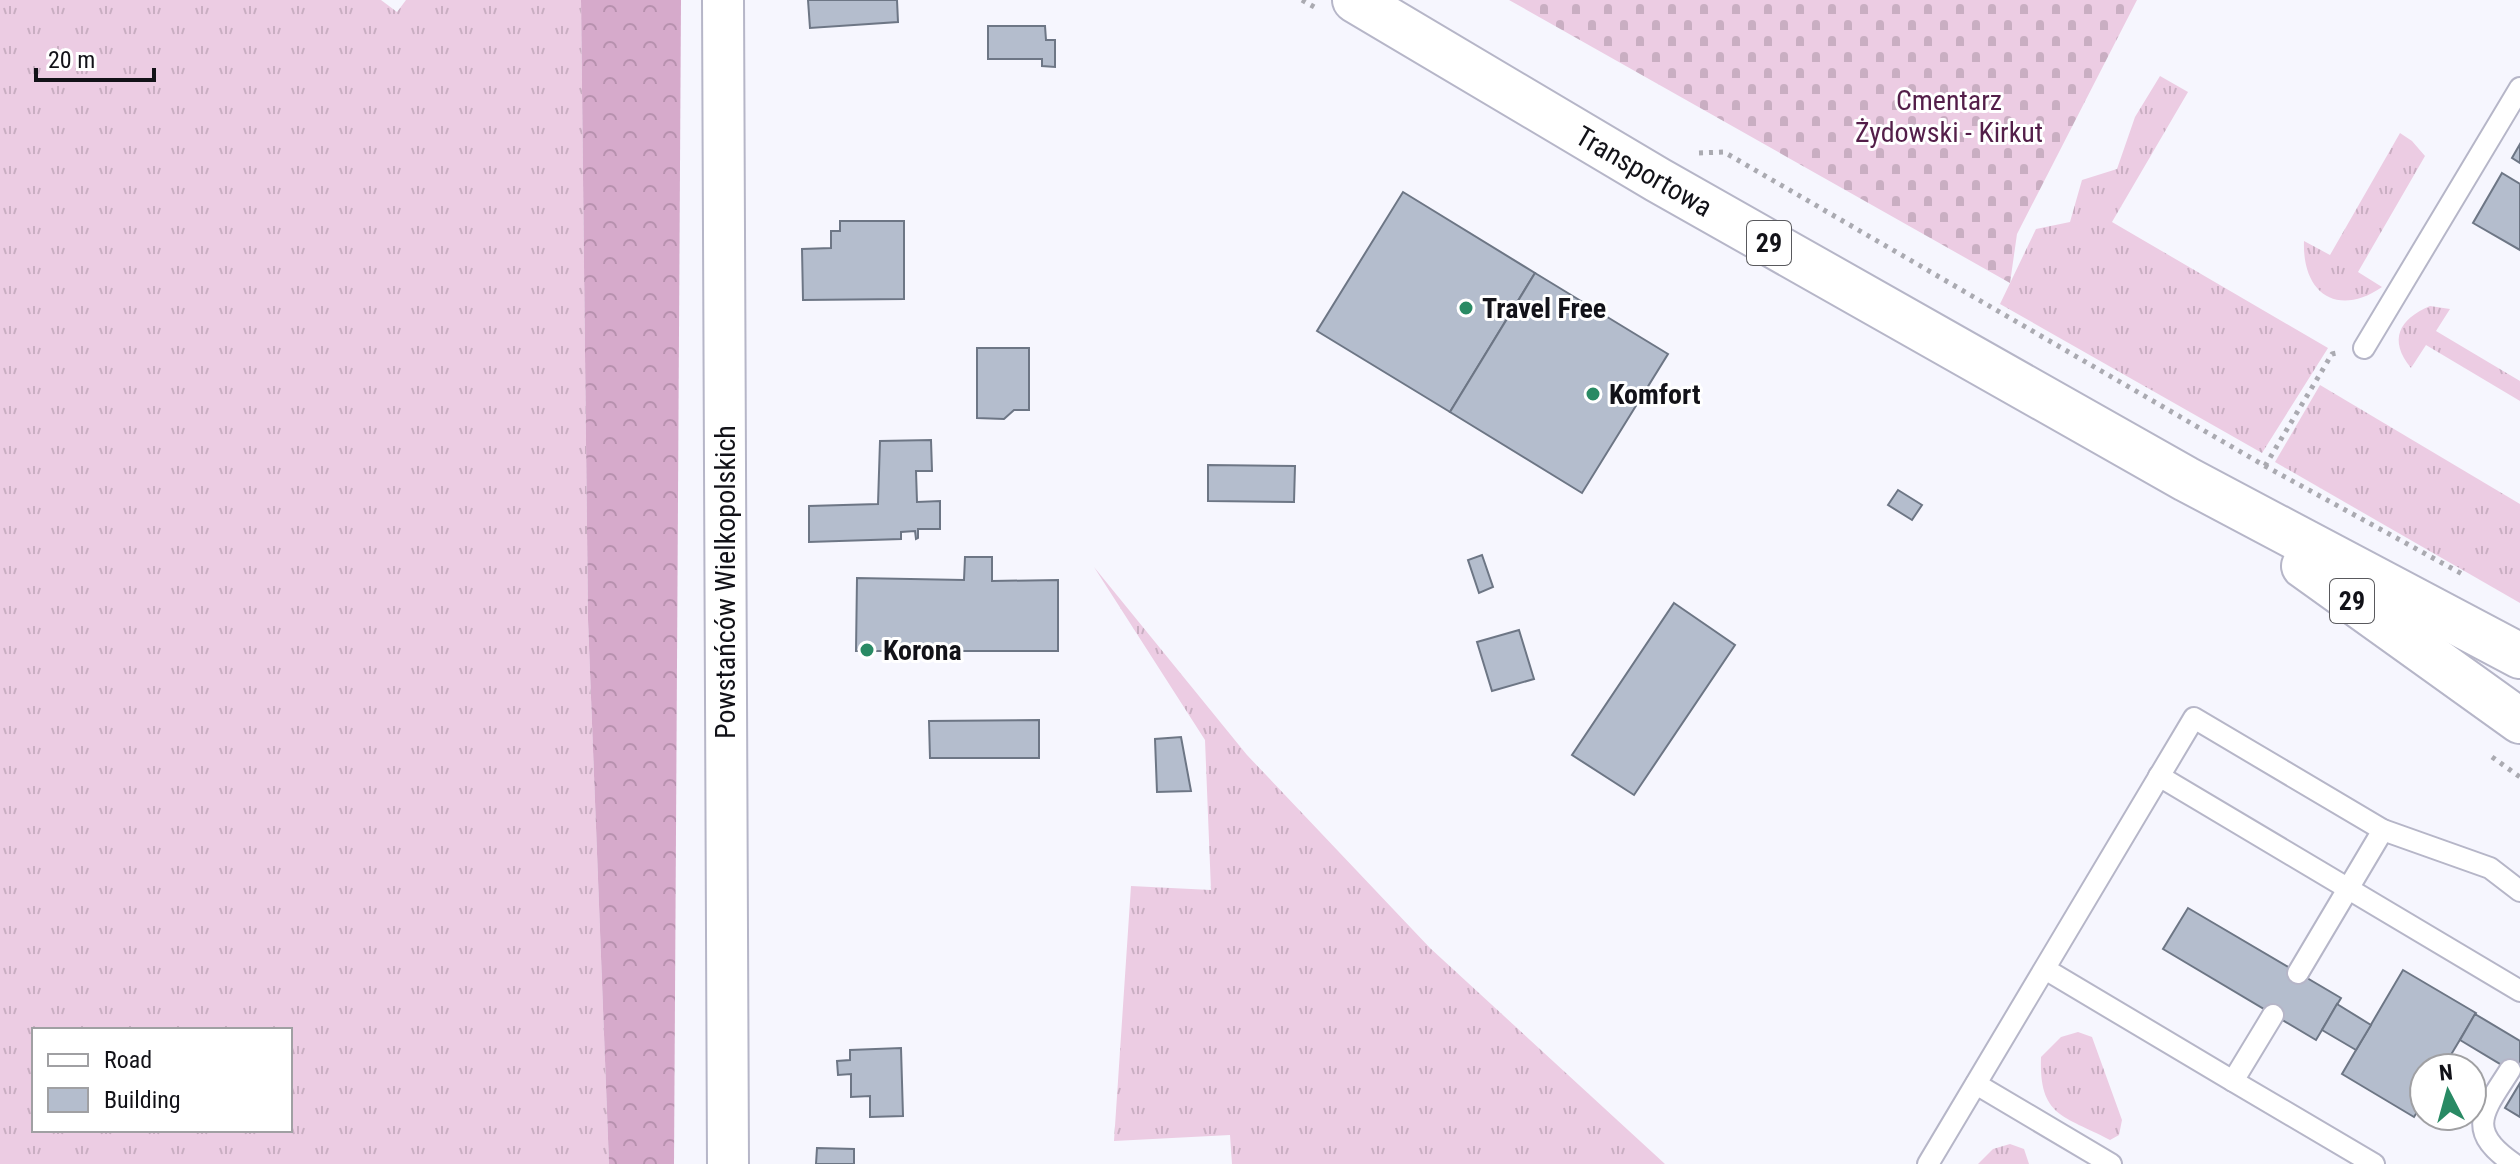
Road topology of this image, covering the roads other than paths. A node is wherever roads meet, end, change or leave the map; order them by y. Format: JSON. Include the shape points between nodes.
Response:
{"nodes":[{"id":1,"x":723,"y":0,"type":"edge"},
{"id":2,"x":1355,"y":0,"type":"edge"},
{"id":3,"x":2520,"y":88,"type":"edge"},
{"id":4,"x":2364,"y":348,"type":"road end"},
{"id":5,"x":2186,"y":479,"type":"junction"},
{"id":6,"x":2520,"y":656,"type":"edge"},
{"id":7,"x":2520,"y":721,"type":"edge"},
{"id":8,"x":2159,"y":776,"type":"junction"},
{"id":9,"x":2383,"y":830,"type":"junction"},
{"id":10,"x":2348,"y":888,"type":"junction"},
{"id":11,"x":2520,"y":891,"type":"edge"},
{"id":12,"x":2045,"y":969,"type":"junction"},
{"id":13,"x":2298,"y":973,"type":"dead end"},
{"id":14,"x":2520,"y":991,"type":"edge"},
{"id":15,"x":2273,"y":1015,"type":"dead end"},
{"id":16,"x":2510,"y":1070,"type":"dead end"},
{"id":17,"x":2233,"y":1081,"type":"junction"},
{"id":18,"x":1976,"y":1084,"type":"junction"},
{"id":19,"x":728,"y":1164,"type":"edge"},
{"id":20,"x":1928,"y":1164,"type":"edge"},
{"id":21,"x":2111,"y":1164,"type":"edge"},
{"id":22,"x":2374,"y":1164,"type":"edge"},
{"id":23,"x":2514,"y":1164,"type":"edge"}],
"edges":[{"from":1,"to":19,"type":"street","name":"Powstańców Wielkopolskich"},
{"from":2,"to":5,"type":"main road","name":"Transportowa","number":"29","via":[[1658,180]]},
{"from":3,"to":4,"type":"lane"},
{"from":5,"to":6,"type":"main road","name":"Transportowa","number":"29"},
{"from":5,"to":7,"type":"main road","name":"Transportowa","number":"29"},
{"from":8,"to":9,"type":"lane","via":[[2194,718]]},
{"from":8,"to":10,"type":"lane"},
{"from":8,"to":12,"type":"lane"},
{"from":9,"to":10,"type":"lane"},
{"from":9,"to":11,"type":"lane","via":[[2490,868]]},
{"from":10,"to":13,"type":"lane"},
{"from":10,"to":14,"type":"lane"},
{"from":12,"to":17,"type":"lane"},
{"from":12,"to":18,"type":"lane"},
{"from":15,"to":17,"type":"lane"},
{"from":16,"to":23,"type":"lane","via":[[2483,1113],[2483,1131]]},
{"from":17,"to":22,"type":"lane"},
{"from":18,"to":20,"type":"lane"},
{"from":18,"to":21,"type":"lane"}]}
